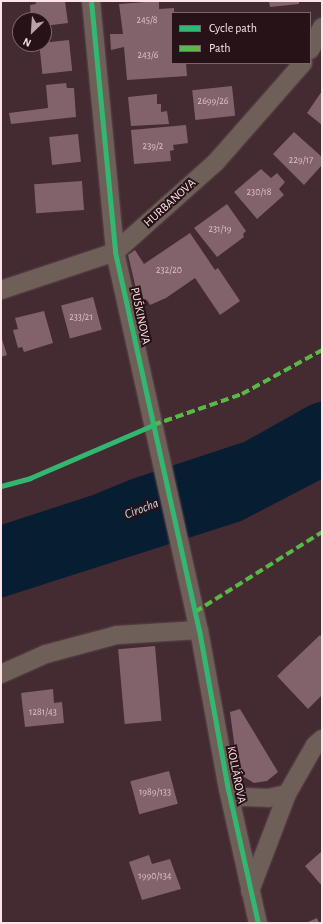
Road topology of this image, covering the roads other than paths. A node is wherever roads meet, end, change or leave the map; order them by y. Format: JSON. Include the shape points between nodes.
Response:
{"nodes":[{"id":1,"x":91,"y":1,"type":"edge"},
{"id":2,"x":322,"y":27,"type":"edge"},
{"id":3,"x":311,"y":48,"type":"edge"},
{"id":4,"x":302,"y":64,"type":"edge"},
{"id":5,"x":115,"y":252,"type":"junction"},
{"id":6,"x":1,"y":290,"type":"edge"},
{"id":7,"x":199,"y":630,"type":"junction"},
{"id":8,"x":1,"y":674,"type":"edge"},
{"id":9,"x":322,"y":739,"type":"edge"},
{"id":10,"x":228,"y":789,"type":"junction"},
{"id":11,"x":287,"y":794,"type":"junction"},
{"id":12,"x":250,"y":891,"type":"junction"},
{"id":13,"x":258,"y":923,"type":"edge"}],
"edges":[{"from":1,"to":5,"type":"street","name":"PUŠKINOVA"},
{"from":2,"to":3,"type":"street"},
{"from":4,"to":5,"type":"street","name":"HURBANOVA","via":[[216,162]]},
{"from":5,"to":6,"type":"street","name":"HURBANOVA"},
{"from":5,"to":7,"type":"street","name":"PUŠKINOVA"},
{"from":7,"to":8,"type":"street","via":[[116,635],[46,654]]},
{"from":7,"to":10,"type":"street","name":"KOLLÁROVA"},
{"from":9,"to":11,"type":"street"},
{"from":10,"to":11,"type":"street","via":[[243,797],[268,798]]},
{"from":10,"to":12,"type":"street","name":"KOLLÁROVA"},
{"from":11,"to":12,"type":"street"},
{"from":12,"to":13,"type":"street","name":"KOLLÁROVA"}]}
